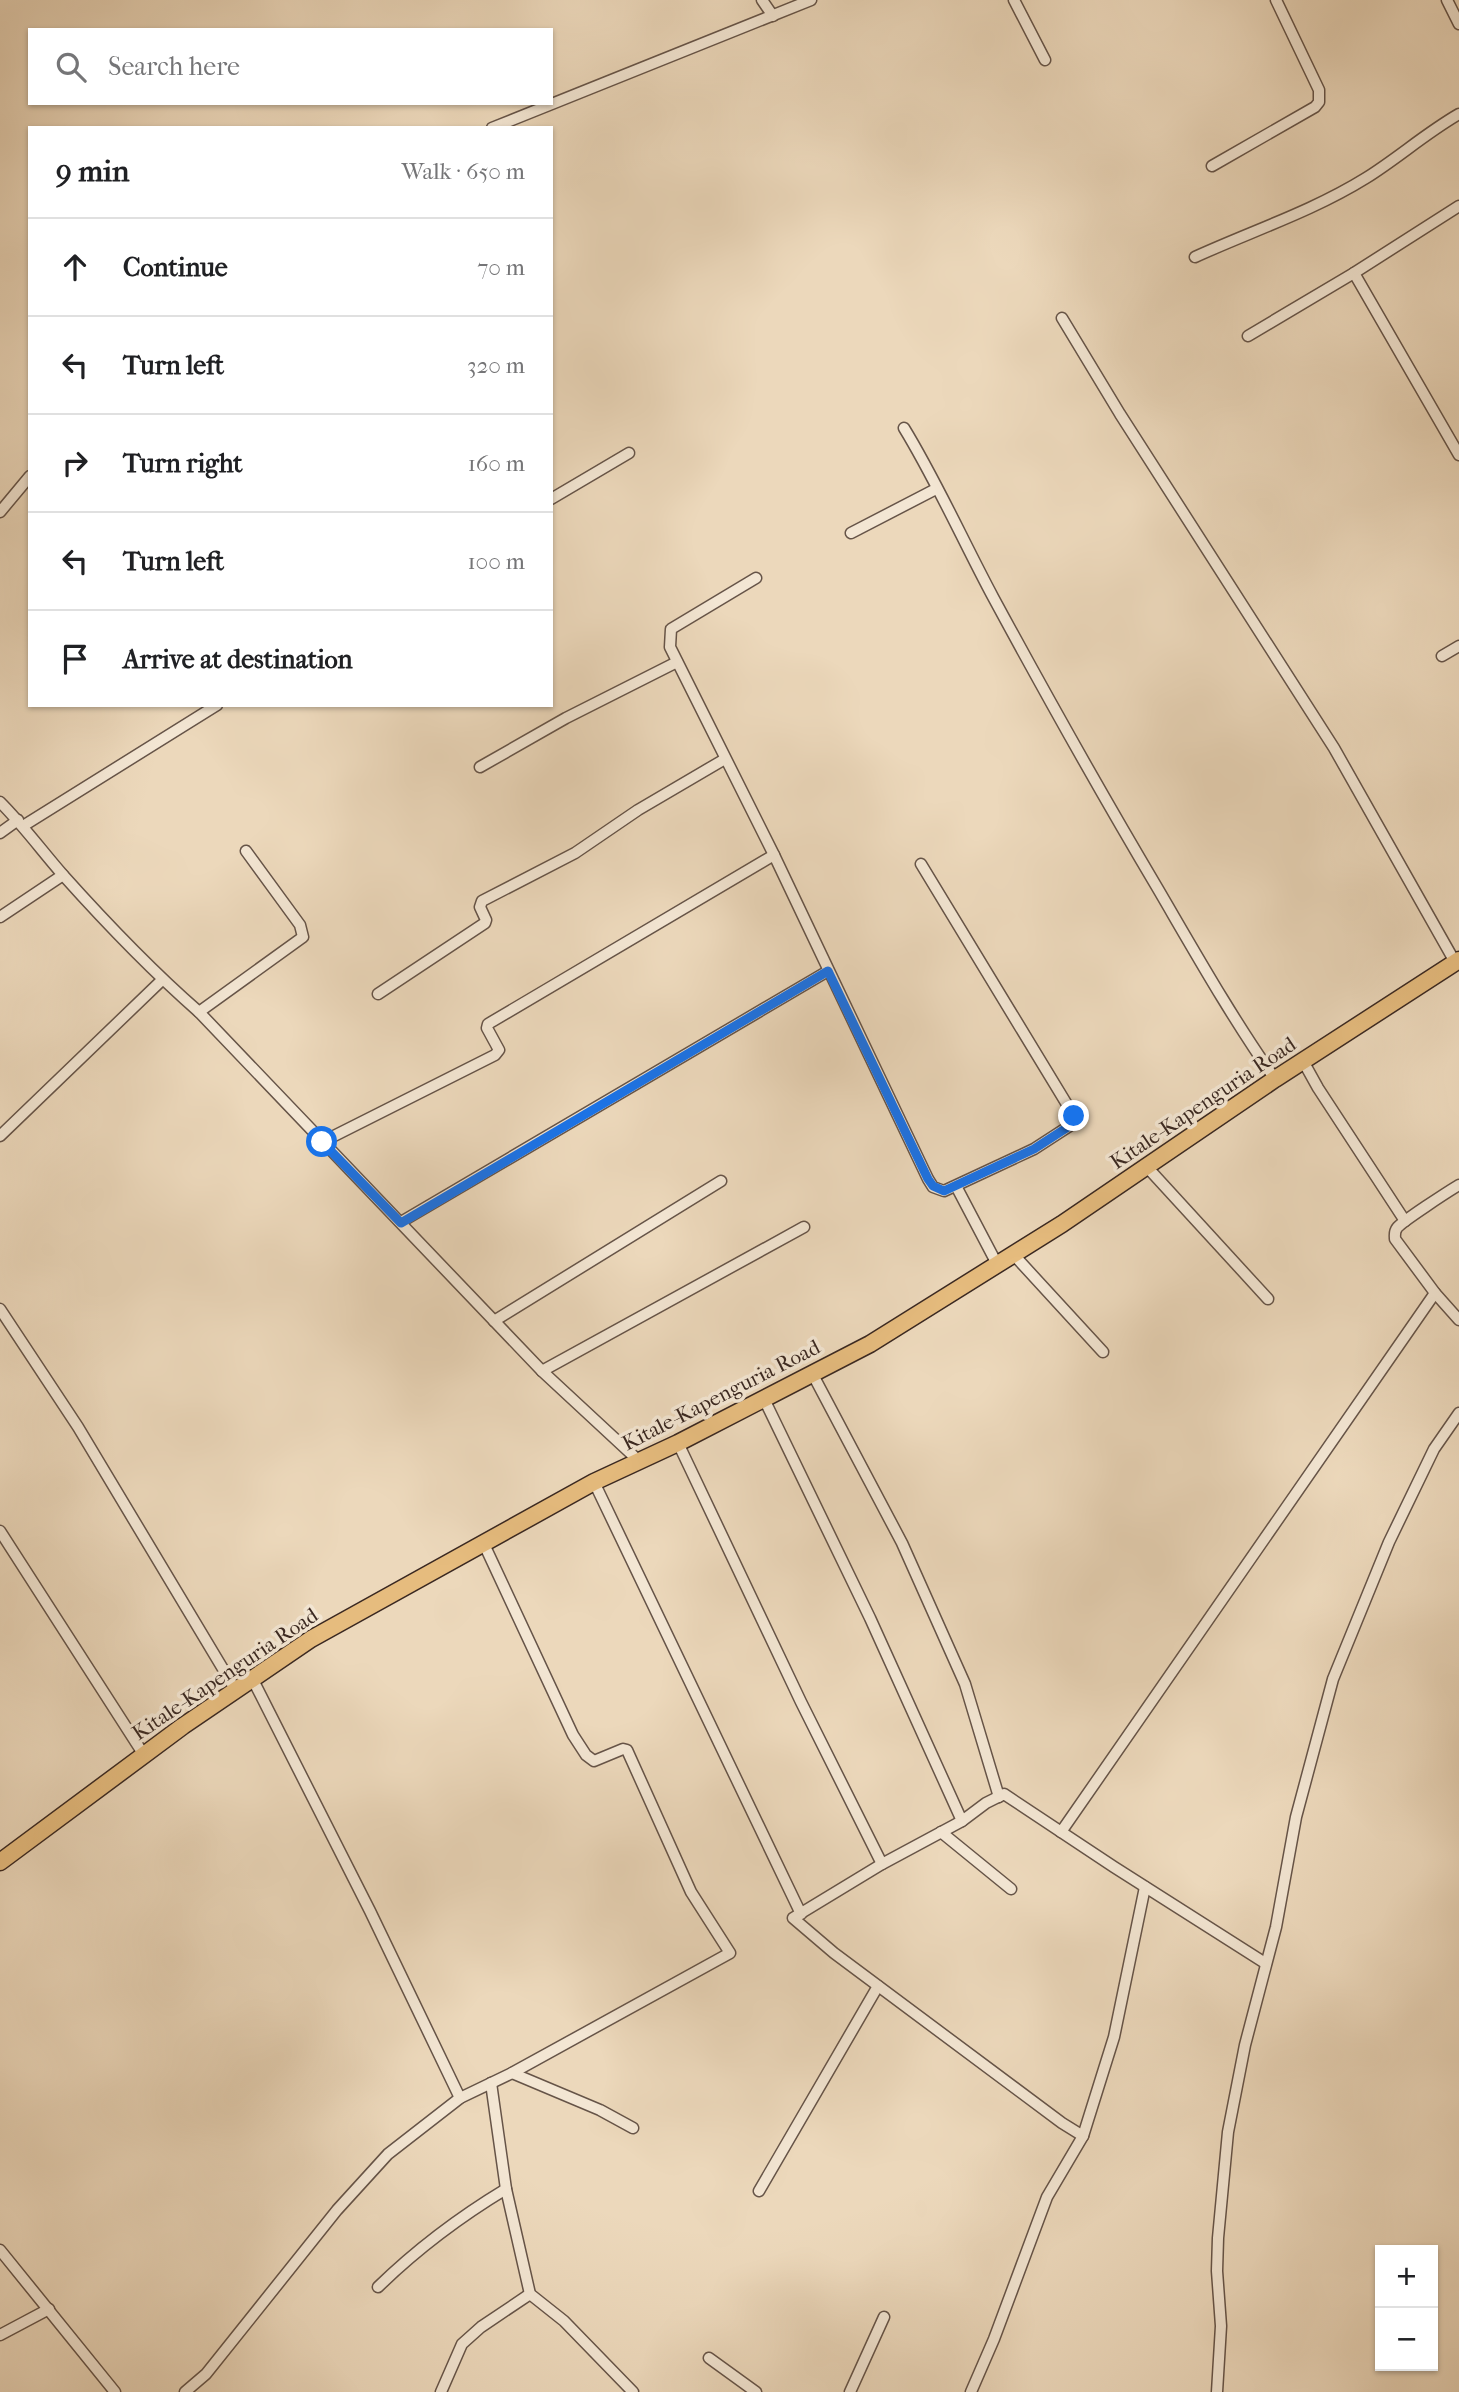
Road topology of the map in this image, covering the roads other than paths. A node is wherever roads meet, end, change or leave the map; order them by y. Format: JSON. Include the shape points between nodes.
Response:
{"nodes":[{"id":1,"x":762,"y":0,"type":"edge"},
{"id":2,"x":811,"y":0,"type":"edge"},
{"id":3,"x":1014,"y":0,"type":"edge"},
{"id":4,"x":1276,"y":0,"type":"edge"},
{"id":5,"x":1447,"y":0,"type":"edge"},
{"id":6,"x":773,"y":16,"type":"junction"},
{"id":7,"x":1459,"y":24,"type":"edge"},
{"id":8,"x":1045,"y":60,"type":"dead end"},
{"id":9,"x":553,"y":104,"type":"edge"},
{"id":10,"x":550,"y":105,"type":"edge"},
{"id":11,"x":1459,"y":114,"type":"edge"},
{"id":12,"x":497,"y":126,"type":"edge"},
{"id":13,"x":1212,"y":166,"type":"dead end"},
{"id":14,"x":1459,"y":206,"type":"edge"},
{"id":15,"x":1195,"y":257,"type":"dead end"},
{"id":16,"x":1354,"y":273,"type":"junction"},
{"id":17,"x":1062,"y":318,"type":"dead end"},
{"id":18,"x":1248,"y":336,"type":"dead end"},
{"id":19,"x":904,"y":428,"type":"dead end"},
{"id":20,"x":629,"y":453,"type":"dead end"},
{"id":21,"x":1459,"y":455,"type":"edge"},
{"id":22,"x":28,"y":478,"type":"edge"},
{"id":23,"x":936,"y":489,"type":"junction"},
{"id":24,"x":553,"y":498,"type":"edge"},
{"id":25,"x":0,"y":512,"type":"edge"},
{"id":26,"x":851,"y":533,"type":"dead end"},
{"id":27,"x":756,"y":578,"type":"dead end"},
{"id":28,"x":1459,"y":646,"type":"edge"},
{"id":29,"x":1441,"y":656,"type":"dead end"},
{"id":30,"x":677,"y":662,"type":"junction"},
{"id":31,"x":214,"y":707,"type":"edge"},
{"id":32,"x":725,"y":759,"type":"junction"},
{"id":33,"x":480,"y":767,"type":"dead end"},
{"id":34,"x":0,"y":803,"type":"edge"},
{"id":35,"x":21,"y":823,"type":"junction"},
{"id":36,"x":0,"y":833,"type":"edge"},
{"id":37,"x":246,"y":850,"type":"dead end"},
{"id":38,"x":774,"y":855,"type":"junction"},
{"id":39,"x":921,"y":864,"type":"dead end"},
{"id":40,"x":63,"y":875,"type":"junction"},
{"id":41,"x":0,"y":917,"type":"edge"},
{"id":42,"x":1457,"y":961,"type":"edge"},
{"id":43,"x":828,"y":971,"type":"junction"},
{"id":44,"x":162,"y":980,"type":"junction"},
{"id":45,"x":378,"y":994,"type":"dead end"},
{"id":46,"x":199,"y":1012,"type":"junction"},
{"id":47,"x":1303,"y":1061,"type":"junction"},
{"id":48,"x":1275,"y":1079,"type":"junction"},
{"id":49,"x":0,"y":1136,"type":"edge"},
{"id":50,"x":322,"y":1142,"type":"junction"},
{"id":51,"x":1147,"y":1167,"type":"junction"},
{"id":52,"x":721,"y":1181,"type":"dead end"},
{"id":53,"x":1459,"y":1185,"type":"edge"},
{"id":54,"x":956,"y":1186,"type":"junction"},
{"id":55,"x":1405,"y":1221,"type":"junction"},
{"id":56,"x":401,"y":1223,"type":"junction"},
{"id":57,"x":804,"y":1227,"type":"dead end"},
{"id":58,"x":1013,"y":1254,"type":"junction"},
{"id":59,"x":997,"y":1264,"type":"junction"},
{"id":60,"x":1435,"y":1293,"type":"junction"},
{"id":61,"x":1268,"y":1299,"type":"dead end"},
{"id":62,"x":0,"y":1310,"type":"edge"},
{"id":63,"x":1459,"y":1320,"type":"edge"},
{"id":64,"x":494,"y":1321,"type":"junction"},
{"id":65,"x":1103,"y":1352,"type":"dead end"},
{"id":66,"x":542,"y":1371,"type":"junction"},
{"id":67,"x":812,"y":1373,"type":"junction"},
{"id":68,"x":764,"y":1399,"type":"junction"},
{"id":69,"x":1459,"y":1413,"type":"edge"},
{"id":70,"x":678,"y":1443,"type":"junction"},
{"id":71,"x":639,"y":1461,"type":"junction"},
{"id":72,"x":594,"y":1482,"type":"junction"},
{"id":73,"x":0,"y":1531,"type":"edge"},
{"id":74,"x":483,"y":1542,"type":"junction"},
{"id":75,"x":251,"y":1678,"type":"junction"},
{"id":76,"x":235,"y":1689,"type":"junction"},
{"id":77,"x":144,"y":1755,"type":"junction"},
{"id":78,"x":999,"y":1797,"type":"junction"},
{"id":79,"x":962,"y":1821,"type":"junction"},
{"id":80,"x":942,"y":1832,"type":"junction"},
{"id":81,"x":1061,"y":1832,"type":"junction"},
{"id":82,"x":0,"y":1862,"type":"edge"},
{"id":83,"x":882,"y":1864,"type":"junction"},
{"id":84,"x":1144,"y":1887,"type":"junction"},
{"id":85,"x":1011,"y":1889,"type":"dead end"},
{"id":86,"x":800,"y":1914,"type":"junction"},
{"id":87,"x":1265,"y":1963,"type":"junction"},
{"id":88,"x":878,"y":1986,"type":"junction"},
{"id":89,"x":512,"y":2073,"type":"junction"},
{"id":90,"x":491,"y":2083,"type":"junction"},
{"id":91,"x":460,"y":2098,"type":"junction"},
{"id":92,"x":633,"y":2128,"type":"dead end"},
{"id":93,"x":1083,"y":2136,"type":"junction"},
{"id":94,"x":506,"y":2189,"type":"junction"},
{"id":95,"x":759,"y":2191,"type":"dead end"},
{"id":96,"x":0,"y":2250,"type":"edge"},
{"id":97,"x":378,"y":2287,"type":"dead end"},
{"id":98,"x":530,"y":2294,"type":"junction"},
{"id":99,"x":50,"y":2309,"type":"junction"},
{"id":100,"x":884,"y":2317,"type":"dead end"},
{"id":101,"x":0,"y":2335,"type":"edge"},
{"id":102,"x":709,"y":2358,"type":"dead end"},
{"id":103,"x":116,"y":2392,"type":"edge"},
{"id":104,"x":185,"y":2392,"type":"edge"},
{"id":105,"x":441,"y":2392,"type":"edge"},
{"id":106,"x":633,"y":2392,"type":"edge"},
{"id":107,"x":756,"y":2392,"type":"edge"},
{"id":108,"x":850,"y":2392,"type":"edge"},
{"id":109,"x":971,"y":2392,"type":"edge"},
{"id":110,"x":1217,"y":2392,"type":"edge"}],
"edges":[{"from":1,"to":6,"type":"street"},
{"from":2,"to":6,"type":"street"},
{"from":3,"to":8,"type":"street"},
{"from":4,"to":13,"type":"street","via":[[1319,90],[1319,102]]},
{"from":5,"to":7,"type":"street"},
{"from":6,"to":9,"type":"street"},
{"from":10,"to":12,"type":"street"},
{"from":11,"to":15,"type":"street","via":[[1327,200]]},
{"from":14,"to":16,"type":"street"},
{"from":16,"to":18,"type":"street"},
{"from":16,"to":21,"type":"street"},
{"from":17,"to":42,"type":"street","via":[[1334,748]]},
{"from":19,"to":23,"type":"street"},
{"from":20,"to":24,"type":"street"},
{"from":22,"to":25,"type":"street"},
{"from":23,"to":26,"type":"street"},
{"from":23,"to":48,"type":"street","via":[[1097,785],[1239,1027]]},
{"from":27,"to":30,"type":"street","via":[[671,629],[669,640]]},
{"from":28,"to":29,"type":"street"},
{"from":30,"to":32,"type":"street"},
{"from":30,"to":33,"type":"street"},
{"from":31,"to":35,"type":"street"},
{"from":32,"to":38,"type":"street"},
{"from":32,"to":45,"type":"street","via":[[575,853],[482,901],[485,923]]},
{"from":34,"to":35,"type":"street"},
{"from":35,"to":36,"type":"street"},
{"from":35,"to":40,"type":"street"},
{"from":37,"to":46,"type":"street","via":[[300,925],[303,937]]},
{"from":38,"to":43,"type":"street"},
{"from":38,"to":50,"type":"street","via":[[488,1024],[499,1050],[495,1055]]},
{"from":39,"to":54,"type":"street","via":[[1074,1116],[1071,1125],[1034,1149]]},
{"from":40,"to":41,"type":"street"},
{"from":40,"to":44,"type":"street"},
{"from":42,"to":47,"type":"highway","name":"Kitale-Kapenguria Road"},
{"from":43,"to":54,"type":"street","via":[[928,1179],[937,1190]]},
{"from":43,"to":56,"type":"street"},
{"from":44,"to":46,"type":"street"},
{"from":44,"to":49,"type":"street"},
{"from":46,"to":50,"type":"street"},
{"from":47,"to":48,"type":"highway","name":"Kitale-Kapenguria Road"},
{"from":47,"to":55,"type":"street"},
{"from":48,"to":51,"type":"highway","name":"Kitale-Kapenguria Road"},
{"from":50,"to":56,"type":"street"},
{"from":51,"to":58,"type":"highway","name":"Kitale-Kapenguria Road"},
{"from":51,"to":61,"type":"street"},
{"from":52,"to":64,"type":"street"},
{"from":53,"to":55,"type":"street"},
{"from":54,"to":59,"type":"street"},
{"from":55,"to":60,"type":"street","via":[[1396,1228],[1395,1239]]},
{"from":56,"to":64,"type":"street"},
{"from":57,"to":66,"type":"street"},
{"from":58,"to":59,"type":"highway","name":"Kitale-Kapenguria Road"},
{"from":58,"to":65,"type":"street"},
{"from":59,"to":67,"type":"highway","name":"Kitale-Kapenguria Road","via":[[870,1343]]},
{"from":60,"to":63,"type":"street"},
{"from":60,"to":81,"type":"street"},
{"from":62,"to":76,"type":"street","via":[[78,1427]]},
{"from":64,"to":66,"type":"street"},
{"from":66,"to":71,"type":"street"},
{"from":67,"to":68,"type":"highway","name":"Kitale-Kapenguria Road"},
{"from":67,"to":78,"type":"street","via":[[902,1543],[965,1684]]},
{"from":68,"to":70,"type":"highway","name":"Kitale-Kapenguria Road"},
{"from":68,"to":79,"type":"street"},
{"from":69,"to":87,"type":"street","via":[[1434,1449],[1389,1542],[1333,1679],[1296,1817]]},
{"from":70,"to":71,"type":"highway","name":"Kitale-Kapenguria Road"},
{"from":70,"to":83,"type":"street"},
{"from":71,"to":72,"type":"highway","name":"Kitale-Kapenguria Road"},
{"from":72,"to":74,"type":"highway","name":"Kitale-Kapenguria Road"},
{"from":72,"to":86,"type":"street"},
{"from":73,"to":77,"type":"street"},
{"from":74,"to":75,"type":"highway","name":"Kitale-Kapenguria Road"},
{"from":74,"to":89,"type":"street","via":[[573,1735],[594,1761],[627,1750],[691,1892],[730,1953]]},
{"from":75,"to":76,"type":"highway","name":"Kitale-Kapenguria Road"},
{"from":75,"to":91,"type":"street"},
{"from":76,"to":77,"type":"highway","name":"Kitale-Kapenguria Road"},
{"from":77,"to":82,"type":"highway","name":"Kitale-Kapenguria Road"},
{"from":78,"to":79,"type":"street"},
{"from":78,"to":81,"type":"street","via":[[1004,1794]]},
{"from":79,"to":80,"type":"street"},
{"from":80,"to":83,"type":"street"},
{"from":80,"to":85,"type":"street"},
{"from":81,"to":84,"type":"street"},
{"from":83,"to":86,"type":"street"},
{"from":84,"to":87,"type":"street"},
{"from":84,"to":93,"type":"street","via":[[1114,2037]]},
{"from":86,"to":88,"type":"street","via":[[793,1918]]},
{"from":87,"to":110,"type":"street","via":[[1228,2132],[1218,2238],[1221,2326]]},
{"from":88,"to":93,"type":"street"},
{"from":88,"to":95,"type":"street"},
{"from":89,"to":90,"type":"street"},
{"from":89,"to":92,"type":"street"},
{"from":90,"to":91,"type":"street"},
{"from":90,"to":94,"type":"street"},
{"from":91,"to":104,"type":"street","via":[[388,2154],[362,2181],[205,2374]]},
{"from":93,"to":109,"type":"street","via":[[1048,2197]]},
{"from":94,"to":97,"type":"street","via":[[414,2252]]},
{"from":94,"to":98,"type":"street"},
{"from":96,"to":99,"type":"street"},
{"from":98,"to":105,"type":"street","via":[[462,2344]]},
{"from":98,"to":106,"type":"street","via":[[564,2321]]},
{"from":99,"to":101,"type":"street"},
{"from":99,"to":103,"type":"street"},
{"from":100,"to":108,"type":"street"},
{"from":102,"to":107,"type":"street"}]}
